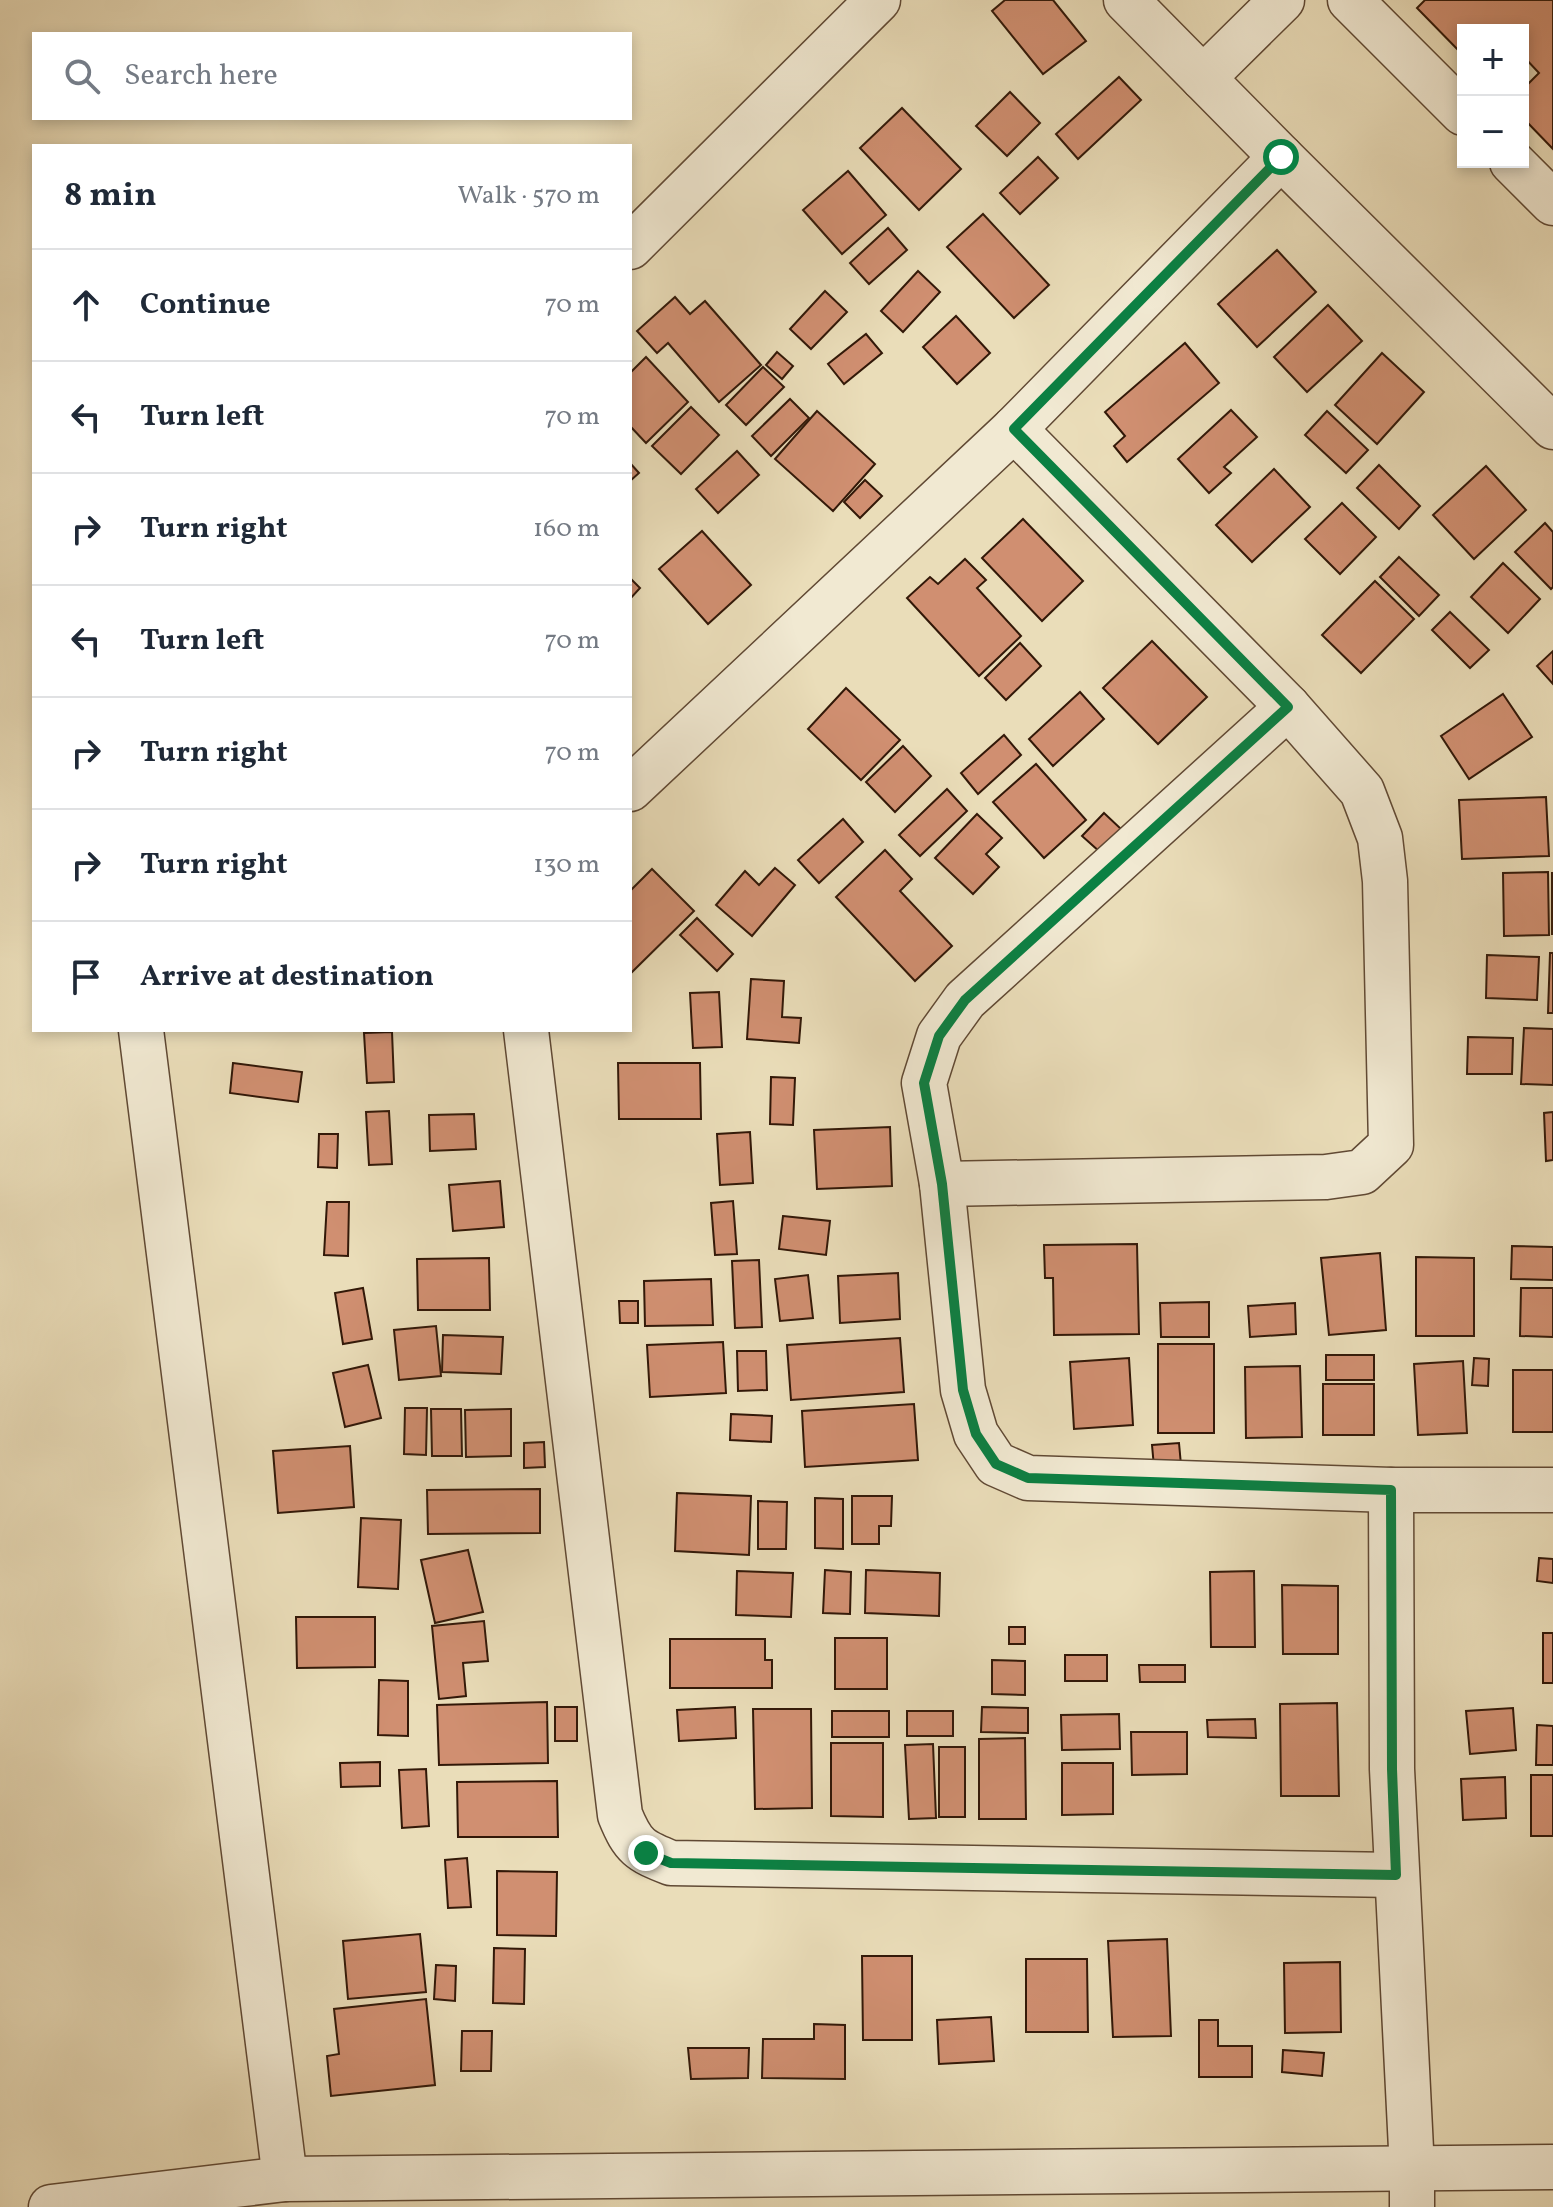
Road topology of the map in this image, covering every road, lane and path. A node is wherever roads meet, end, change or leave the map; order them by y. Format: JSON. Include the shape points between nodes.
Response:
{"nodes":[{"id":1,"x":878,"y":0,"type":"edge"},
{"id":2,"x":1126,"y":0,"type":"edge"},
{"id":3,"x":1282,"y":0,"type":"edge"},
{"id":4,"x":1350,"y":0,"type":"edge"},
{"id":5,"x":1203,"y":78,"type":"junction"},
{"id":6,"x":1457,"y":107,"type":"edge"},
{"id":7,"x":1281,"y":157,"type":"junction"},
{"id":8,"x":1518,"y":168,"type":"edge"},
{"id":9,"x":1553,"y":203,"type":"edge"},
{"id":10,"x":632,"y":245,"type":"edge"},
{"id":11,"x":1553,"y":427,"type":"edge"},
{"id":12,"x":1014,"y":429,"type":"junction"},
{"id":13,"x":1288,"y":707,"type":"junction"},
{"id":14,"x":632,"y":787,"type":"edge"},
{"id":15,"x":141,"y":1032,"type":"edge"},
{"id":16,"x":526,"y":1032,"type":"edge"},
{"id":17,"x":942,"y":1184,"type":"junction"},
{"id":18,"x":1391,"y":1490,"type":"junction"},
{"id":19,"x":1553,"y":1490,"type":"edge"},
{"id":20,"x":1396,"y":1875,"type":"junction"},
{"id":21,"x":1553,"y":2167,"type":"edge"},
{"id":22,"x":285,"y":2179,"type":"junction"},
{"id":23,"x":1412,"y":2188,"type":"edge"},
{"id":24,"x":1008,"y":2190,"type":"edge"},
{"id":25,"x":51,"y":2207,"type":"edge"}],
"edges":[{"from":1,"to":10,"type":"street"},
{"from":2,"to":5,"type":"street"},
{"from":3,"to":5,"type":"street"},
{"from":4,"to":6,"type":"street"},
{"from":5,"to":7,"type":"street"},
{"from":7,"to":11,"type":"street"},
{"from":7,"to":12,"type":"street"},
{"from":8,"to":9,"type":"street"},
{"from":12,"to":13,"type":"street"},
{"from":12,"to":14,"type":"street"},
{"from":13,"to":17,"type":"street","via":[[965,1000],[939,1036],[924,1083]]},
{"from":13,"to":17,"type":"street","via":[[1362,791],[1380,838],[1391,1145],[1362,1172],[1326,1177]]},
{"from":15,"to":22,"type":"street"},
{"from":16,"to":20,"type":"street","via":[[620,1815],[629,1838],[646,1853],[671,1863]]},
{"from":17,"to":18,"type":"street","via":[[963,1390],[976,1434],[996,1464],[1028,1478]]},
{"from":18,"to":19,"type":"street"},
{"from":18,"to":20,"type":"street"},
{"from":20,"to":23,"type":"street"},
{"from":21,"to":23,"type":"street"},
{"from":22,"to":24,"type":"street"},
{"from":22,"to":25,"type":"street"},
{"from":23,"to":24,"type":"street"}]}
